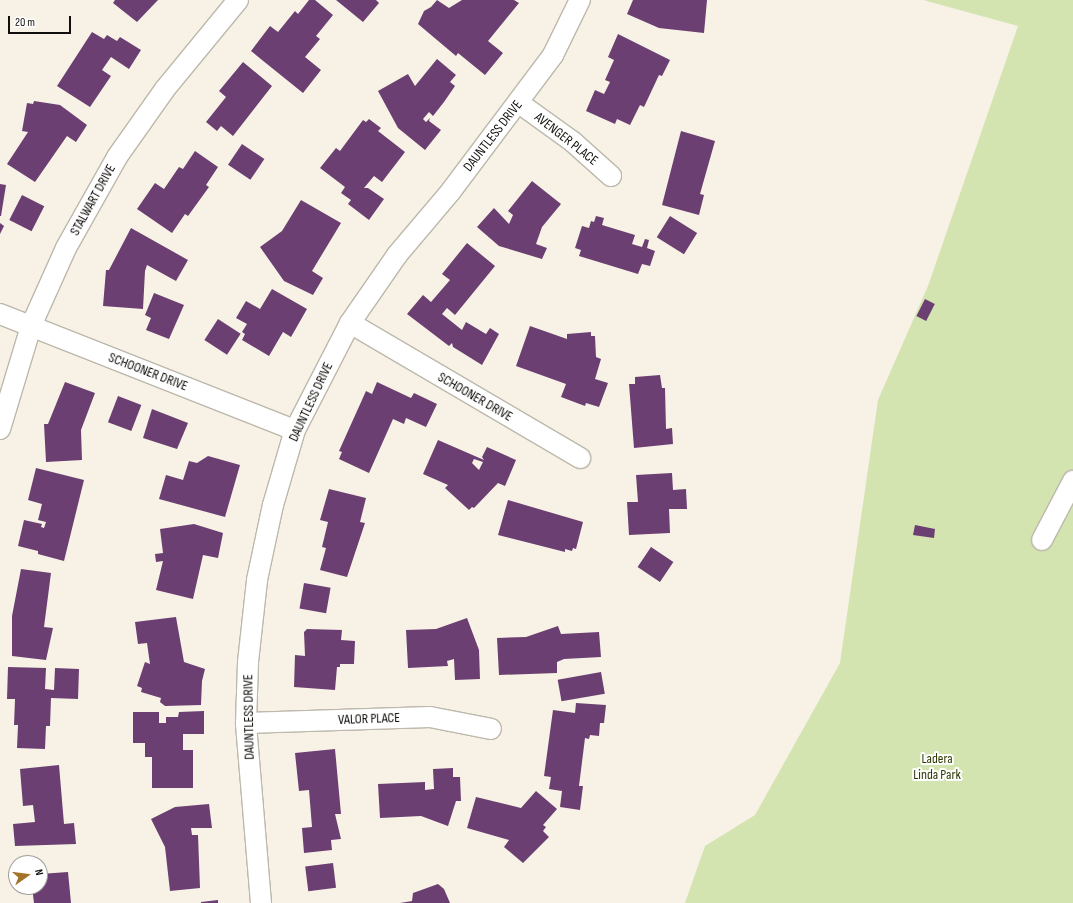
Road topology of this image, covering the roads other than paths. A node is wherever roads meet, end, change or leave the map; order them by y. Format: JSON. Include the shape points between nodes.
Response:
{"nodes":[{"id":1,"x":238,"y":0,"type":"edge"},
{"id":2,"x":580,"y":0,"type":"edge"},
{"id":3,"x":519,"y":103,"type":"junction"},
{"id":4,"x":611,"y":176,"type":"dead end"},
{"id":5,"x":0,"y":314,"type":"edge"},
{"id":6,"x":350,"y":323,"type":"junction"},
{"id":7,"x":31,"y":326,"type":"junction"},
{"id":8,"x":0,"y":429,"type":"edge"},
{"id":9,"x":295,"y":430,"type":"junction"},
{"id":10,"x":580,"y":458,"type":"dead end"},
{"id":11,"x":1073,"y":481,"type":"edge"},
{"id":12,"x":1042,"y":540,"type":"dead end"},
{"id":13,"x":246,"y":723,"type":"junction"},
{"id":14,"x":491,"y":729,"type":"dead end"},
{"id":15,"x":261,"y":903,"type":"edge"}],
"edges":[{"from":1,"to":7,"type":"street","name":"STALWART DRIVE","via":[[165,89],[117,157],[66,248]]},
{"from":2,"to":3,"type":"street","name":"DAUNTLESS DRIVE","via":[[553,55]]},
{"from":3,"to":4,"type":"street","name":"AVENGER PLACE","via":[[573,142]]},
{"from":3,"to":6,"type":"street","name":"DAUNTLESS DRIVE","via":[[397,255]]},
{"from":5,"to":7,"type":"street","name":"SCHOONER DRIVE"},
{"from":6,"to":9,"type":"street","name":"DAUNTLESS DRIVE"},
{"from":6,"to":10,"type":"street","name":"SCHOONER DRIVE"},
{"from":7,"to":8,"type":"street","name":"STALWART DRIVE"},
{"from":7,"to":9,"type":"street","name":"SCHOONER DRIVE"},
{"from":9,"to":13,"type":"street","name":"DAUNTLESS DRIVE","via":[[273,505],[256,580],[248,662]]},
{"from":11,"to":12,"type":"street"},
{"from":13,"to":14,"type":"street","name":"VALOR PLACE","via":[[430,717]]},
{"from":13,"to":15,"type":"street","name":"DAUNTLESS DRIVE"}]}
